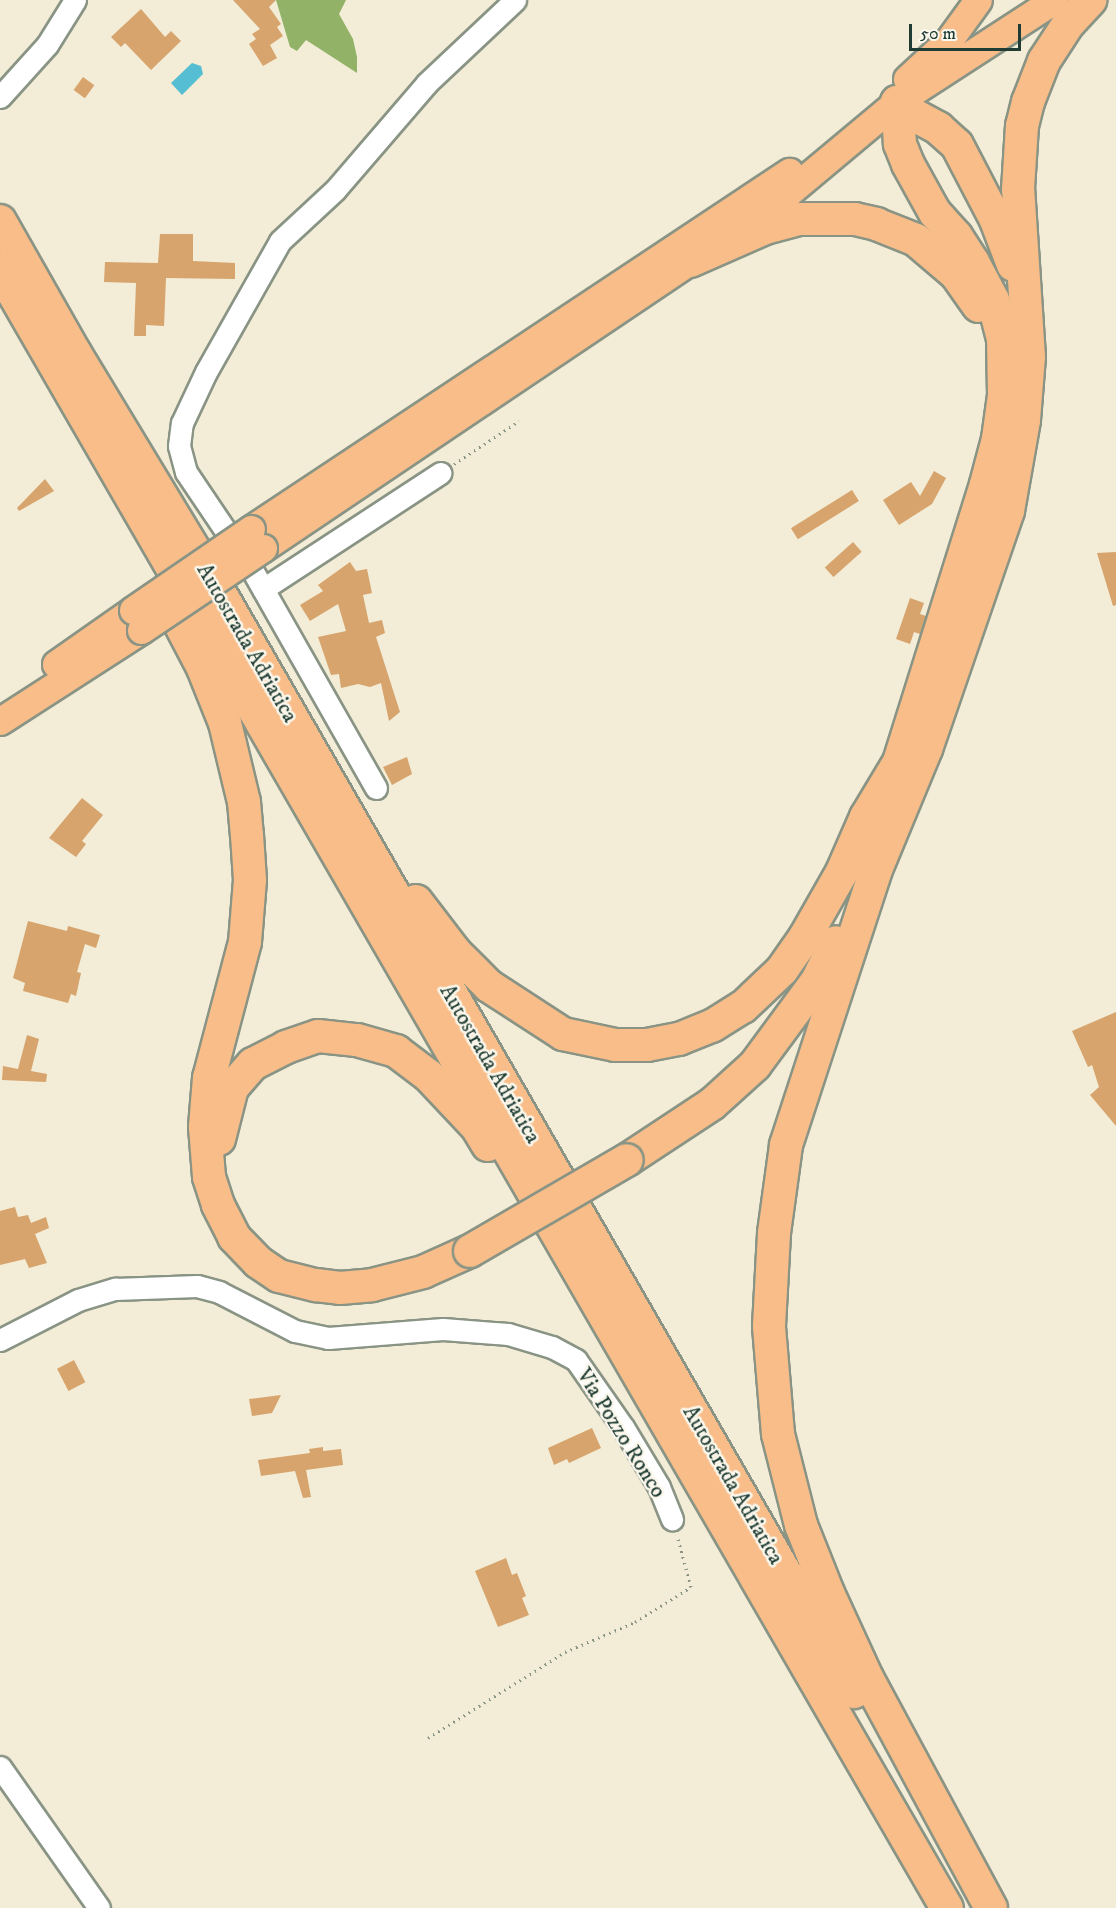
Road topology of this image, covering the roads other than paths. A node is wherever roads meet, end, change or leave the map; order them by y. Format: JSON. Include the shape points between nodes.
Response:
{"nodes":[{"id":1,"x":75,"y":0,"type":"edge"},
{"id":2,"x":515,"y":0,"type":"edge"},
{"id":3,"x":978,"y":0,"type":"edge"},
{"id":4,"x":1054,"y":0,"type":"edge"},
{"id":5,"x":1090,"y":0,"type":"edge"},
{"id":6,"x":0,"y":97,"type":"edge"},
{"id":7,"x":895,"y":104,"type":"junction"},
{"id":8,"x":823,"y":149,"type":"junction"},
{"id":9,"x":0,"y":221,"type":"edge"},
{"id":10,"x":690,"y":261,"type":"junction"},
{"id":11,"x":0,"y":270,"type":"edge"},
{"id":12,"x":1025,"y":300,"type":"junction"},
{"id":13,"x":23,"y":311,"type":"junction"},
{"id":14,"x":1004,"y":360,"type":"junction"},
{"id":15,"x":440,"y":473,"type":"road end"},
{"id":16,"x":257,"y":538,"type":"junction"},
{"id":17,"x":216,"y":586,"type":"junction"},
{"id":18,"x":263,"y":589,"type":"junction"},
{"id":19,"x":137,"y":620,"type":"junction"},
{"id":20,"x":0,"y":704,"type":"edge"},
{"id":21,"x":0,"y":721,"type":"edge"},
{"id":22,"x":912,"y":755,"type":"junction"},
{"id":23,"x":376,"y":788,"type":"dead end"},
{"id":24,"x":209,"y":1178,"type":"junction"},
{"id":25,"x":0,"y":1340,"type":"edge"},
{"id":26,"x":658,"y":1412,"type":"junction"},
{"id":27,"x":672,"y":1519,"type":"road end"},
{"id":28,"x":0,"y":1767,"type":"edge"},
{"id":29,"x":99,"y":1908,"type":"edge"},
{"id":30,"x":947,"y":1908,"type":"edge"},
{"id":31,"x":979,"y":1908,"type":"edge"},
{"id":32,"x":991,"y":1908,"type":"edge"}],
"edges":[{"from":1,"to":6,"type":"street","via":[[47,45]]},
{"from":2,"to":18,"type":"street","via":[[427,83],[335,190],[280,242],[206,372],[182,423],[179,446],[186,472]]},
{"from":3,"to":8,"type":"main road","via":[[934,56]]},
{"from":4,"to":7,"type":"main road"},
{"from":5,"to":12,"type":"highway","via":[[1068,24],[1044,61],[1022,126],[1018,189]]},
{"from":7,"to":8,"type":"main road"},
{"from":7,"to":10,"type":"main road","via":[[776,203]]},
{"from":7,"to":12,"type":"highway","via":[[938,128],[957,145],[996,220]]},
{"from":7,"to":14,"type":"highway","via":[[900,144],[908,164],[935,213],[956,236],[987,284],[999,320]]},
{"from":8,"to":16,"type":"main road"},
{"from":9,"to":17,"type":"highway","name":"Autostrada Adriatica"},
{"from":10,"to":14,"type":"highway","via":[[765,228],[799,219],[830,218],[876,224],[916,240],[956,274],[979,308]]},
{"from":10,"to":16,"type":"main road"},
{"from":11,"to":13,"type":"highway","name":"Autostrada Adriatica"},
{"from":12,"to":22,"type":"highway","via":[[1029,357],[1008,511]]},
{"from":13,"to":24,"type":"highway","via":[[69,412],[203,668],[225,723],[244,802],[250,880],[245,942],[209,1078],[205,1127]]},
{"from":13,"to":26,"type":"highway","name":"Autostrada Adriatica"},
{"from":14,"to":22,"type":"highway","via":[[1002,412],[992,462],[941,632]]},
{"from":15,"to":18,"type":"street"},
{"from":16,"to":19,"type":"main road","bridge":true},
{"from":17,"to":22,"type":"highway","via":[[308,721],[423,913],[455,952],[489,986],[526,1012],[563,1034],[591,1042],[647,1045],[679,1039],[712,1026],[742,1007],[782,970],[805,937],[842,872],[866,817]]},
{"from":17,"to":31,"type":"highway","name":"Autostrada Adriatica"},
{"from":18,"to":23,"type":"street"},
{"from":19,"to":20,"type":"main road"},
{"from":19,"to":21,"type":"main road"},
{"from":22,"to":24,"type":"highway","bridge":true,"via":[[817,981],[754,1065],[712,1104],[627,1160],[470,1251],[423,1272],[372,1285],[340,1288],[279,1276],[258,1262],[234,1237]]},
{"from":22,"to":32,"type":"highway","via":[[786,1145],[774,1233],[769,1326],[778,1434],[801,1526],[868,1680]]},
{"from":24,"to":26,"type":"highway","via":[[232,1088],[253,1064],[318,1036],[357,1040],[396,1051],[429,1076],[477,1127]]},
{"from":25,"to":27,"type":"street","name":"Via Pozzo Ronco","via":[[78,1300],[115,1289],[197,1286],[219,1292],[295,1331],[328,1338],[443,1329],[508,1334],[552,1347],[576,1360],[629,1437],[659,1487]]},
{"from":26,"to":30,"type":"highway","name":"Autostrada Adriatica"},
{"from":28,"to":29,"type":"street"}]}
